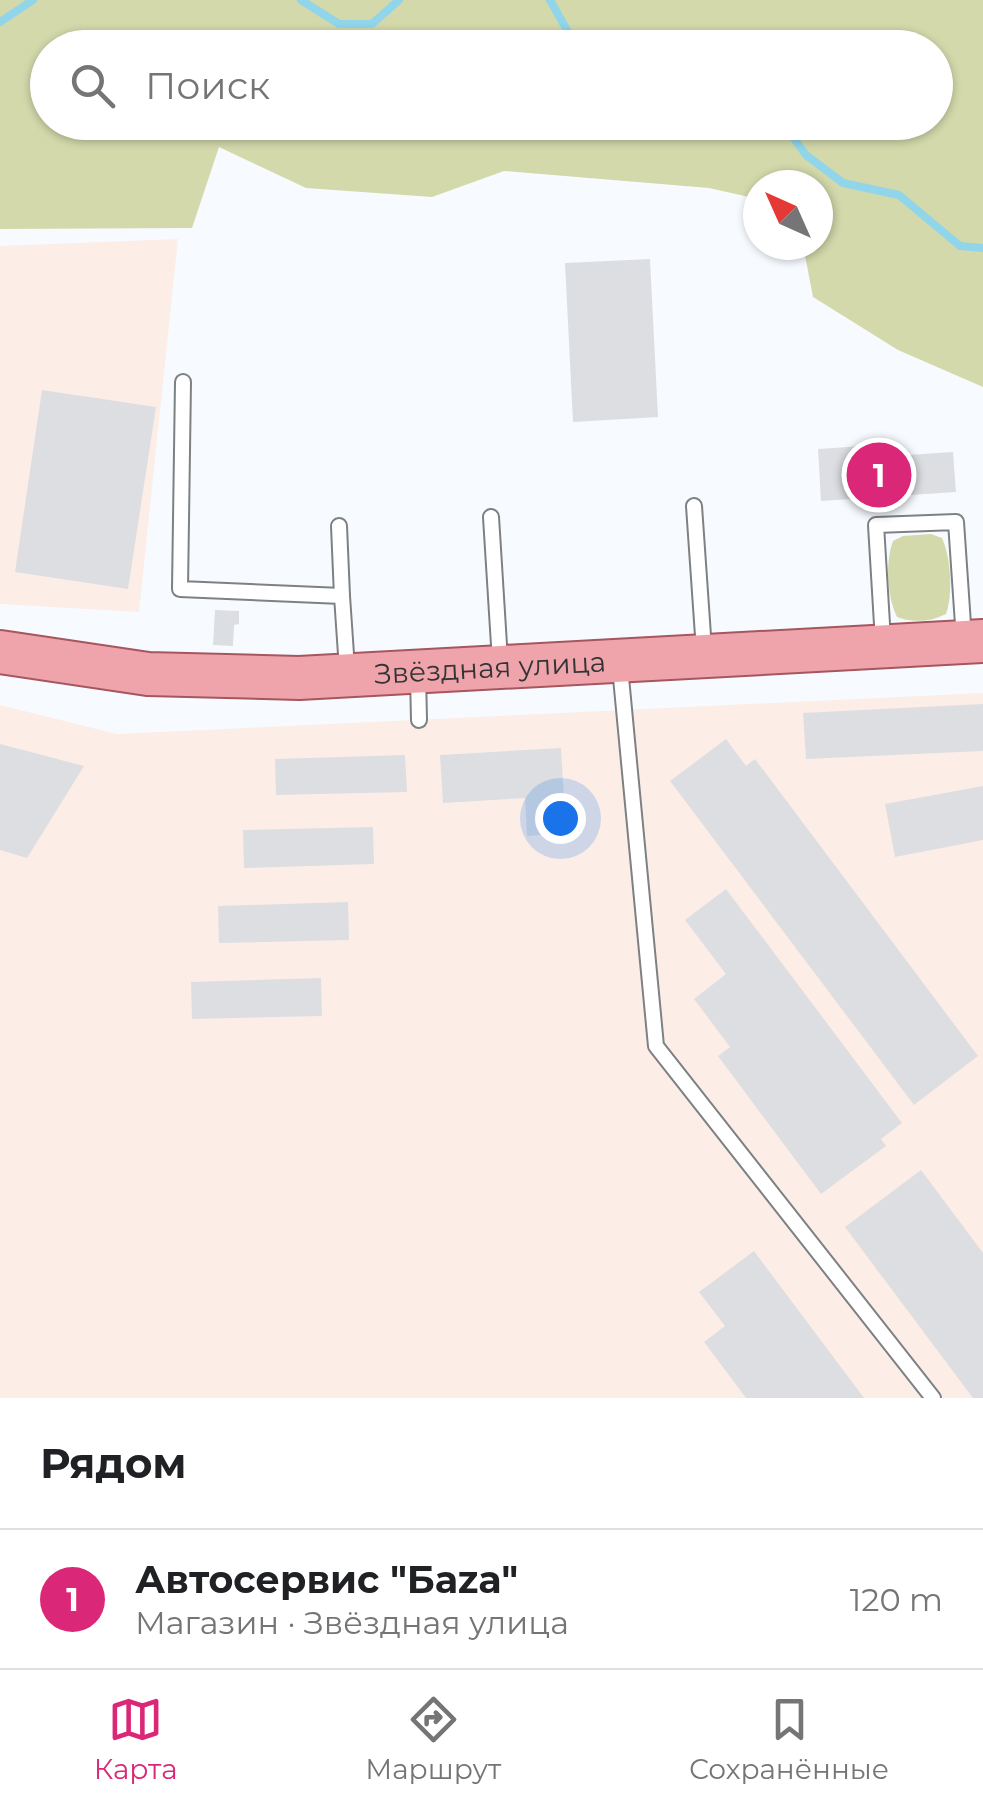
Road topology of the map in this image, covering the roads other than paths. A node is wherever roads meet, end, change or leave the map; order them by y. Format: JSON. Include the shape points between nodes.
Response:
{"nodes":[{"id":1,"x":183,"y":382,"type":"dead end"},
{"id":2,"x":694,"y":506,"type":"dead end"},
{"id":3,"x":491,"y":517,"type":"dead end"},
{"id":4,"x":338,"y":526,"type":"dead end"},
{"id":5,"x":342,"y":596,"type":"junction"},
{"id":6,"x":974,"y":641,"type":"edge"},
{"id":7,"x":884,"y":646,"type":"junction"},
{"id":8,"x":0,"y":652,"type":"edge"},
{"id":9,"x":704,"y":656,"type":"junction"},
{"id":10,"x":620,"y":661,"type":"junction"},
{"id":11,"x":500,"y":668,"type":"junction"},
{"id":12,"x":418,"y":672,"type":"junction"},
{"id":13,"x":347,"y":675,"type":"junction"},
{"id":14,"x":419,"y":720,"type":"dead end"},
{"id":15,"x":934,"y":1398,"type":"edge"}],
"edges":[{"from":1,"to":5,"type":"lane","via":[[180,589]]},
{"from":2,"to":9,"type":"lane"},
{"from":3,"to":11,"type":"lane"},
{"from":4,"to":5,"type":"lane"},
{"from":5,"to":13,"type":"lane"},
{"from":6,"to":7,"type":"main road","name":"Звёздная улица"},
{"from":6,"to":7,"type":"lane","via":[[956,522],[876,525]]},
{"from":7,"to":9,"type":"main road","name":"Звёздная улица"},
{"from":8,"to":13,"type":"main road","name":"Звёздная улица","via":[[148,674]]},
{"from":9,"to":10,"type":"main road","name":"Звёздная улица"},
{"from":10,"to":11,"type":"main road","name":"Звёздная улица"},
{"from":10,"to":15,"type":"lane","via":[[656,1046]]},
{"from":11,"to":12,"type":"main road","name":"Звёздная улица"},
{"from":12,"to":13,"type":"main road","name":"Звёздная улица"},
{"from":12,"to":14,"type":"lane"}]}
